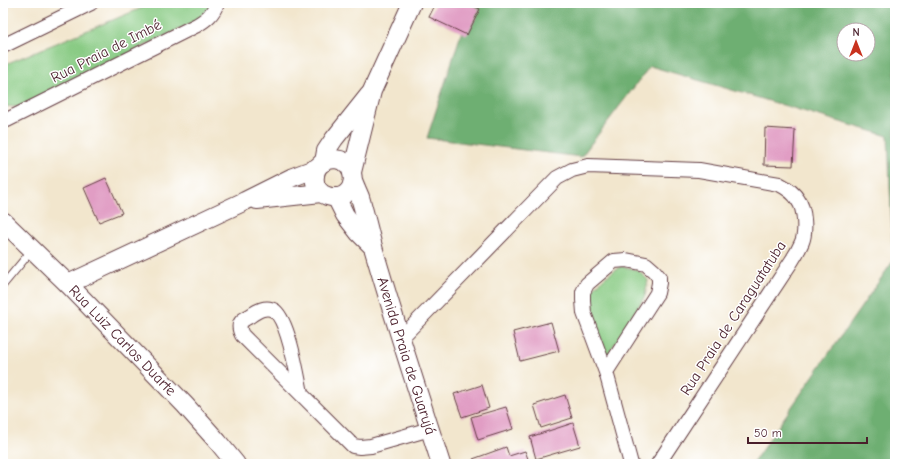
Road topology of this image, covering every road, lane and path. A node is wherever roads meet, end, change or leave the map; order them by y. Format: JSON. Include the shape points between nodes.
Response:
{"nodes":[{"id":1,"x":91,"y":3,"type":"edge"},
{"id":2,"x":217,"y":3,"type":"edge"},
{"id":3,"x":412,"y":3,"type":"edge"},
{"id":4,"x":3,"y":46,"type":"edge"},
{"id":5,"x":372,"y":91,"type":"junction"},
{"id":6,"x":3,"y":120,"type":"edge"},
{"id":7,"x":321,"y":165,"type":"junction"},
{"id":8,"x":353,"y":176,"type":"junction"},
{"id":9,"x":329,"y":195,"type":"junction"},
{"id":10,"x":244,"y":201,"type":"junction"},
{"id":11,"x":3,"y":221,"type":"edge"},
{"id":12,"x":373,"y":247,"type":"junction"},
{"id":13,"x":32,"y":250,"type":"junction"},
{"id":14,"x":68,"y":284,"type":"junction"},
{"id":15,"x":3,"y":285,"type":"edge"},
{"id":16,"x":401,"y":338,"type":"junction"},
{"id":17,"x":606,"y":372,"type":"junction"},
{"id":18,"x":301,"y":393,"type":"junction"},
{"id":19,"x":430,"y":429,"type":"junction"},
{"id":20,"x":236,"y":464,"type":"edge"},
{"id":21,"x":441,"y":464,"type":"edge"},
{"id":22,"x":631,"y":464,"type":"edge"},
{"id":23,"x":658,"y":464,"type":"edge"}],
"edges":[{"from":1,"to":4,"type":"street"},
{"from":2,"to":6,"type":"street","name":"Rua Praia de Imbé","via":[[210,16],[197,25]]},
{"from":3,"to":5,"type":"street"},
{"from":5,"to":7,"type":"street","via":[[334,139]]},
{"from":5,"to":8,"type":"street"},
{"from":7,"to":8,"type":"street","via":[[332,159],[340,160],[348,164]]},
{"from":7,"to":9,"type":"street","via":[[315,176],[316,185]]},
{"from":7,"to":10,"type":"street"},
{"from":8,"to":9,"type":"street","via":[[348,191],[344,194]]},
{"from":8,"to":12,"type":"street","name":"Avenida Praia de Guarujá"},
{"from":9,"to":10,"type":"street"},
{"from":9,"to":12,"type":"street","name":"Avenida Praia de Guarujá"},
{"from":10,"to":14,"type":"street"},
{"from":11,"to":13,"type":"street","name":"Rua Luiz Carlos Duarte"},
{"from":12,"to":16,"type":"street","name":"Avenida Praia de Guarujá"},
{"from":13,"to":14,"type":"street","name":"Rua Luiz Carlos Duarte"},
{"from":13,"to":15,"type":"lane"},
{"from":14,"to":20,"type":"street","name":"Rua Luiz Carlos Duarte","via":[[185,405]]},
{"from":16,"to":19,"type":"street","name":"Avenida Praia de Guarujá"},
{"from":16,"to":23,"type":"street","name":"Rua Praia de Caraguatatuba","via":[[557,178],[572,170],[588,166],[699,170],[779,184],[789,189],[799,200],[804,226],[802,242]]},
{"from":17,"to":17,"type":"street","via":[[657,293],[659,277],[646,264],[626,260],[614,261],[587,284],[583,292],[584,313]]},
{"from":17,"to":22,"type":"street"},
{"from":18,"to":18,"type":"street","via":[[289,340],[281,318],[274,310],[262,309],[242,321],[242,336]]},
{"from":18,"to":19,"type":"street","via":[[352,446],[371,446]]},
{"from":19,"to":21,"type":"street","name":"Avenida Praia de Guarujá"}]}
